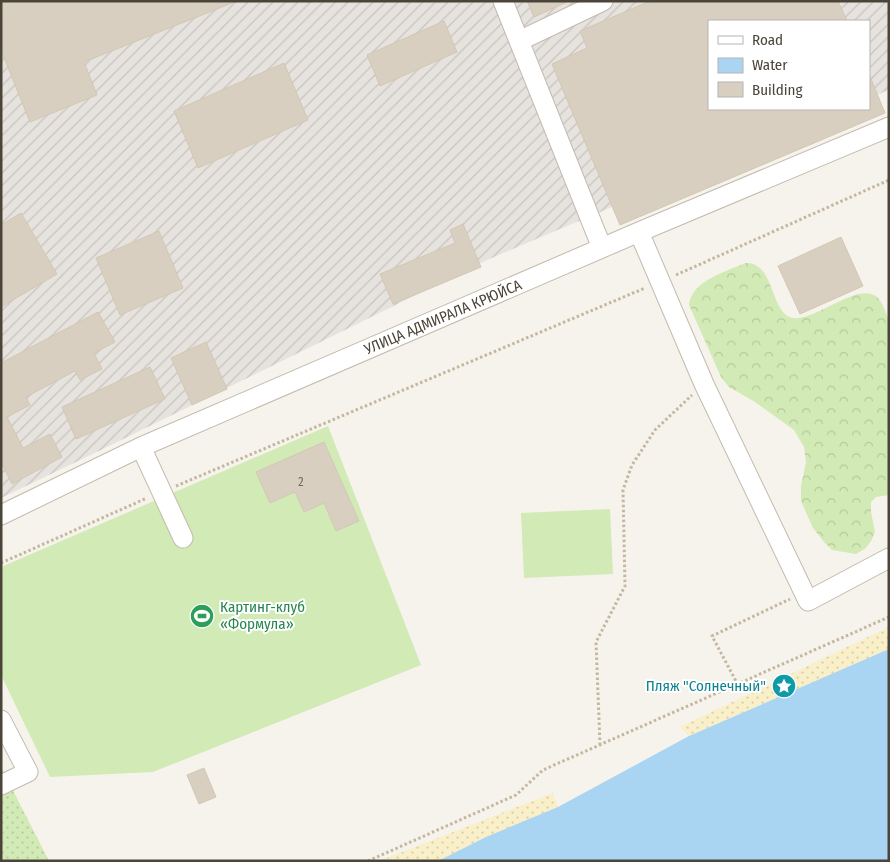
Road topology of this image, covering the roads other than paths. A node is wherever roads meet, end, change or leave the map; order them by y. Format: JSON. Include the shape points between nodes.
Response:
{"nodes":[{"id":1,"x":503,"y":1,"type":"edge"},
{"id":2,"x":604,"y":1,"type":"edge"},
{"id":3,"x":519,"y":41,"type":"junction"},
{"id":4,"x":889,"y":127,"type":"edge"},
{"id":5,"x":639,"y":232,"type":"junction"},
{"id":6,"x":602,"y":248,"type":"junction"},
{"id":7,"x":141,"y":447,"type":"junction"},
{"id":8,"x":1,"y":515,"type":"edge"},
{"id":9,"x":183,"y":538,"type":"dead end"},
{"id":10,"x":889,"y":558,"type":"edge"},
{"id":11,"x":1,"y":720,"type":"edge"},
{"id":12,"x":1,"y":786,"type":"edge"}],
"edges":[{"from":1,"to":3,"type":"street"},
{"from":2,"to":3,"type":"street"},
{"from":3,"to":6,"type":"street"},
{"from":4,"to":5,"type":"street","name":"УЛИЦА АДМИРАЛА КРЮЙСА"},
{"from":5,"to":6,"type":"street","name":"УЛИЦА АДМИРАЛА КРЮЙСА"},
{"from":5,"to":10,"type":"street","via":[[704,384],[808,601]]},
{"from":6,"to":7,"type":"street","name":"УЛИЦА АДМИРАЛА КРЮЙСА"},
{"from":7,"to":8,"type":"street","name":"УЛИЦА АДМИРАЛА КРЮЙСА"},
{"from":7,"to":9,"type":"street"},
{"from":11,"to":12,"type":"street","via":[[28,772]]}]}
